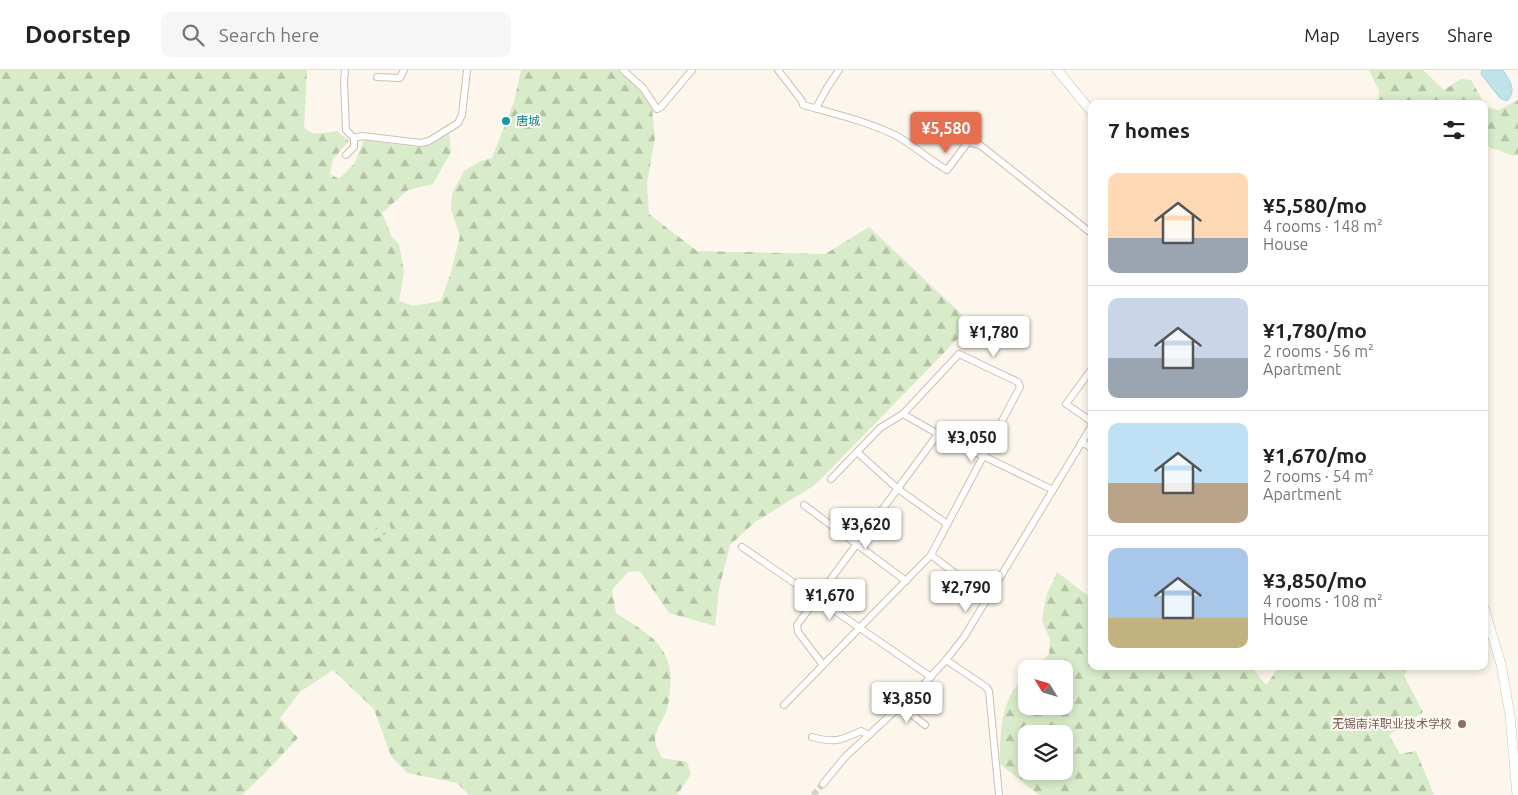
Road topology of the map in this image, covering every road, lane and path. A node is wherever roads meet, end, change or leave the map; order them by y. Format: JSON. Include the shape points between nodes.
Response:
{"nodes":[{"id":1,"x":345,"y":70,"type":"edge"},
{"id":2,"x":404,"y":70,"type":"edge"},
{"id":3,"x":467,"y":70,"type":"edge"},
{"id":4,"x":623,"y":70,"type":"edge"},
{"id":5,"x":692,"y":70,"type":"edge"},
{"id":6,"x":778,"y":70,"type":"edge"},
{"id":7,"x":840,"y":70,"type":"edge"},
{"id":8,"x":1057,"y":70,"type":"edge"},
{"id":9,"x":377,"y":77,"type":"dead end"},
{"id":10,"x":816,"y":108,"type":"junction"},
{"id":11,"x":1088,"y":108,"type":"edge"},
{"id":12,"x":354,"y":138,"type":"junction"},
{"id":13,"x":346,"y":155,"type":"dead end"},
{"id":14,"x":1088,"y":231,"type":"edge"},
{"id":15,"x":1088,"y":374,"type":"edge"},
{"id":16,"x":903,"y":414,"type":"junction"},
{"id":17,"x":1088,"y":418,"type":"edge"},
{"id":18,"x":1088,"y":432,"type":"edge"},
{"id":19,"x":938,"y":434,"type":"junction"},
{"id":20,"x":1082,"y":442,"type":"junction"},
{"id":21,"x":1088,"y":446,"type":"edge"},
{"id":22,"x":857,"y":452,"type":"junction"},
{"id":23,"x":983,"y":456,"type":"junction"},
{"id":24,"x":831,"y":480,"type":"dead end"},
{"id":25,"x":898,"y":489,"type":"junction"},
{"id":26,"x":1053,"y":490,"type":"junction"},
{"id":27,"x":804,"y":505,"type":"dead end"},
{"id":28,"x":947,"y":524,"type":"junction"},
{"id":29,"x":857,"y":545,"type":"junction"},
{"id":30,"x":742,"y":547,"type":"dead end"},
{"id":31,"x":931,"y":556,"type":"junction"},
{"id":32,"x":906,"y":581,"type":"junction"},
{"id":33,"x":987,"y":598,"type":"junction"},
{"id":34,"x":817,"y":599,"type":"junction"},
{"id":35,"x":1488,"y":621,"type":"edge"},
{"id":36,"x":860,"y":628,"type":"junction"},
{"id":37,"x":946,"y":660,"type":"junction"},
{"id":38,"x":823,"y":665,"type":"junction"},
{"id":39,"x":931,"y":677,"type":"junction"},
{"id":40,"x":784,"y":705,"type":"dead end"},
{"id":41,"x":901,"y":706,"type":"junction"},
{"id":42,"x":925,"y":725,"type":"dead end"},
{"id":43,"x":869,"y":735,"type":"junction"},
{"id":44,"x":812,"y":737,"type":"dead end"},
{"id":45,"x":823,"y":784,"type":"tunnel mouth"},
{"id":46,"x":999,"y":795,"type":"edge"},
{"id":47,"x":1517,"y":795,"type":"edge"}],
"edges":[{"from":1,"to":12,"type":"street","via":[[346,130]]},
{"from":2,"to":9,"type":"street","via":[[400,78]]},
{"from":3,"to":12,"type":"street","via":[[462,115],[458,123],[429,141]]},
{"from":4,"to":5,"type":"street","via":[[643,88],[657,108]]},
{"from":6,"to":10,"type":"street","via":[[804,105]]},
{"from":7,"to":10,"type":"street"},
{"from":8,"to":11,"type":"street"},
{"from":10,"to":14,"type":"street","via":[[895,135],[947,170],[968,142],[980,145]]},
{"from":12,"to":13,"type":"street","via":[[354,147]]},
{"from":15,"to":17,"type":"street","via":[[1066,404]]},
{"from":16,"to":19,"type":"street"},
{"from":16,"to":22,"type":"street","via":[[880,428]]},
{"from":16,"to":23,"type":"street","via":[[959,354],[1018,382],[1020,387]]},
{"from":18,"to":20,"type":"street"},
{"from":19,"to":23,"type":"street"},
{"from":19,"to":25,"type":"street"},
{"from":20,"to":21,"type":"street"},
{"from":20,"to":26,"type":"street"},
{"from":22,"to":24,"type":"street"},
{"from":22,"to":25,"type":"street"},
{"from":23,"to":26,"type":"street"},
{"from":23,"to":28,"type":"street"},
{"from":25,"to":28,"type":"street"},
{"from":25,"to":29,"type":"street"},
{"from":26,"to":33,"type":"street"},
{"from":27,"to":29,"type":"street"},
{"from":28,"to":31,"type":"street"},
{"from":29,"to":32,"type":"street"},
{"from":29,"to":34,"type":"street"},
{"from":30,"to":34,"type":"street"},
{"from":31,"to":32,"type":"street"},
{"from":31,"to":33,"type":"street"},
{"from":32,"to":36,"type":"street"},
{"from":33,"to":37,"type":"street","via":[[964,638]]},
{"from":34,"to":36,"type":"street"},
{"from":34,"to":38,"type":"street","via":[[797,625],[798,632]]},
{"from":35,"to":47,"type":"street","via":[[1501,664],[1510,715]]},
{"from":36,"to":38,"type":"street"},
{"from":36,"to":39,"type":"street"},
{"from":37,"to":39,"type":"street"},
{"from":37,"to":46,"type":"street","via":[[990,691]]},
{"from":38,"to":40,"type":"street"},
{"from":39,"to":41,"type":"street"},
{"from":41,"to":42,"type":"street"},
{"from":41,"to":43,"type":"street"},
{"from":43,"to":44,"type":"street","via":[[861,731],[830,741]]},
{"from":43,"to":45,"type":"street"}]}
